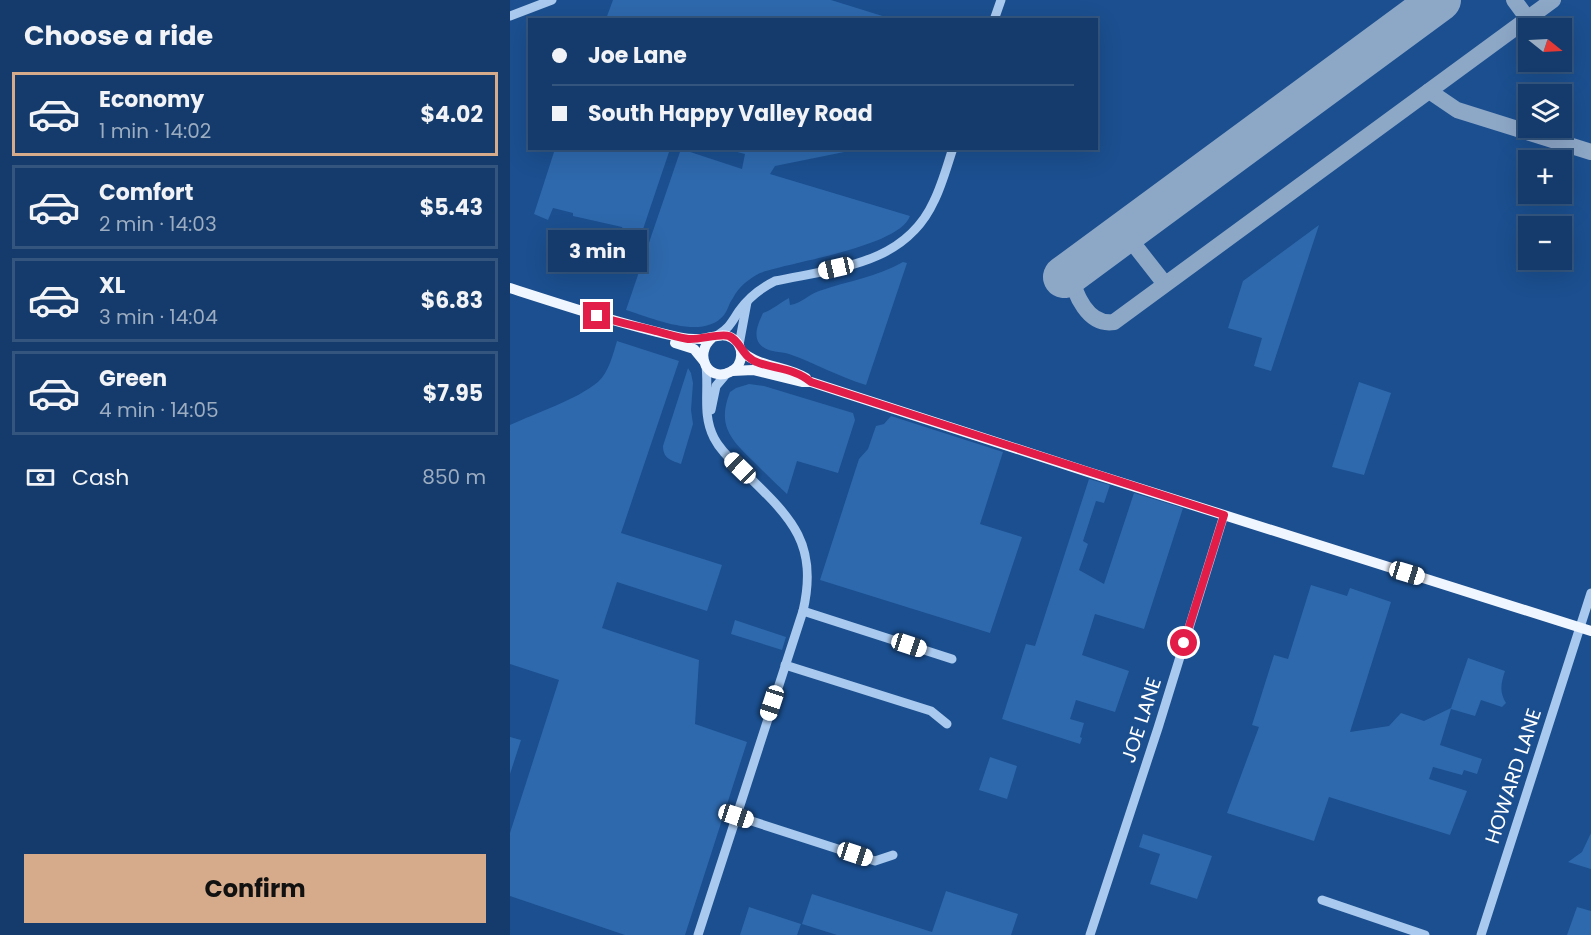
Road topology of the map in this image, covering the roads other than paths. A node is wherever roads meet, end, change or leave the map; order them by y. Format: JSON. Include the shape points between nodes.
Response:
{"nodes":[{"id":1,"x":552,"y":0,"type":"edge"},
{"id":2,"x":1001,"y":0,"type":"edge"},
{"id":3,"x":510,"y":16,"type":"edge"},
{"id":4,"x":995,"y":18,"type":"edge"},
{"id":5,"x":952,"y":150,"type":"edge"},
{"id":6,"x":510,"y":288,"type":"edge"},
{"id":7,"x":747,"y":302,"type":"junction"},
{"id":8,"x":636,"y":328,"type":"junction"},
{"id":9,"x":715,"y":337,"type":"junction"},
{"id":10,"x":740,"y":348,"type":"junction"},
{"id":11,"x":704,"y":363,"type":"junction"},
{"id":12,"x":730,"y":372,"type":"junction"},
{"id":13,"x":811,"y":382,"type":"junction"},
{"id":14,"x":708,"y":421,"type":"junction"},
{"id":15,"x":1224,"y":515,"type":"junction"},
{"id":16,"x":1591,"y":593,"type":"edge"},
{"id":17,"x":803,"y":611,"type":"junction"},
{"id":18,"x":1580,"y":628,"type":"junction"},
{"id":19,"x":1591,"y":632,"type":"edge"},
{"id":20,"x":952,"y":659,"type":"dead end"},
{"id":21,"x":785,"y":665,"type":"junction"},
{"id":22,"x":947,"y":724,"type":"dead end"},
{"id":23,"x":736,"y":816,"type":"junction"},
{"id":24,"x":893,"y":855,"type":"dead end"},
{"id":25,"x":1322,"y":900,"type":"dead end"},
{"id":26,"x":698,"y":935,"type":"edge"},
{"id":27,"x":1090,"y":935,"type":"edge"},
{"id":28,"x":1425,"y":935,"type":"edge"},
{"id":29,"x":1481,"y":935,"type":"edge"}],
"edges":[{"from":1,"to":3,"type":"street"},
{"from":2,"to":4,"type":"street"},
{"from":5,"to":7,"type":"street","via":[[935,200],[907,239],[870,260],[769,284]]},
{"from":6,"to":8,"type":"main road"},
{"from":7,"to":9,"type":"street","via":[[732,325]]},
{"from":7,"to":10,"type":"street"},
{"from":8,"to":9,"type":"main road","via":[[690,339]]},
{"from":8,"to":11,"type":"main road","via":[[689,347]]},
{"from":9,"to":10,"type":"main road","via":[[730,337]]},
{"from":9,"to":11,"type":"main road","via":[[704,347]]},
{"from":10,"to":12,"type":"main road","via":[[739,363]]},
{"from":10,"to":13,"type":"main road","via":[[758,363],[795,372]]},
{"from":11,"to":12,"type":"main road","via":[[717,374]]},
{"from":11,"to":14,"type":"street"},
{"from":12,"to":13,"type":"main road","via":[[764,372]]},
{"from":12,"to":14,"type":"street","via":[[716,386]]},
{"from":13,"to":15,"type":"main road"},
{"from":14,"to":17,"type":"street","via":[[725,454],[783,509],[799,535],[807,566]]},
{"from":15,"to":18,"type":"main road"},
{"from":15,"to":27,"type":"street","name":"JOE LANE"},
{"from":16,"to":18,"type":"street","name":"HOWARD LANE"},
{"from":17,"to":20,"type":"street"},
{"from":17,"to":21,"type":"street"},
{"from":18,"to":19,"type":"main road"},
{"from":18,"to":29,"type":"street","name":"HOWARD LANE"},
{"from":21,"to":22,"type":"street","via":[[931,711]]},
{"from":21,"to":23,"type":"street"},
{"from":23,"to":24,"type":"street","via":[[875,861]]},
{"from":23,"to":26,"type":"street"},
{"from":25,"to":28,"type":"street"}]}
